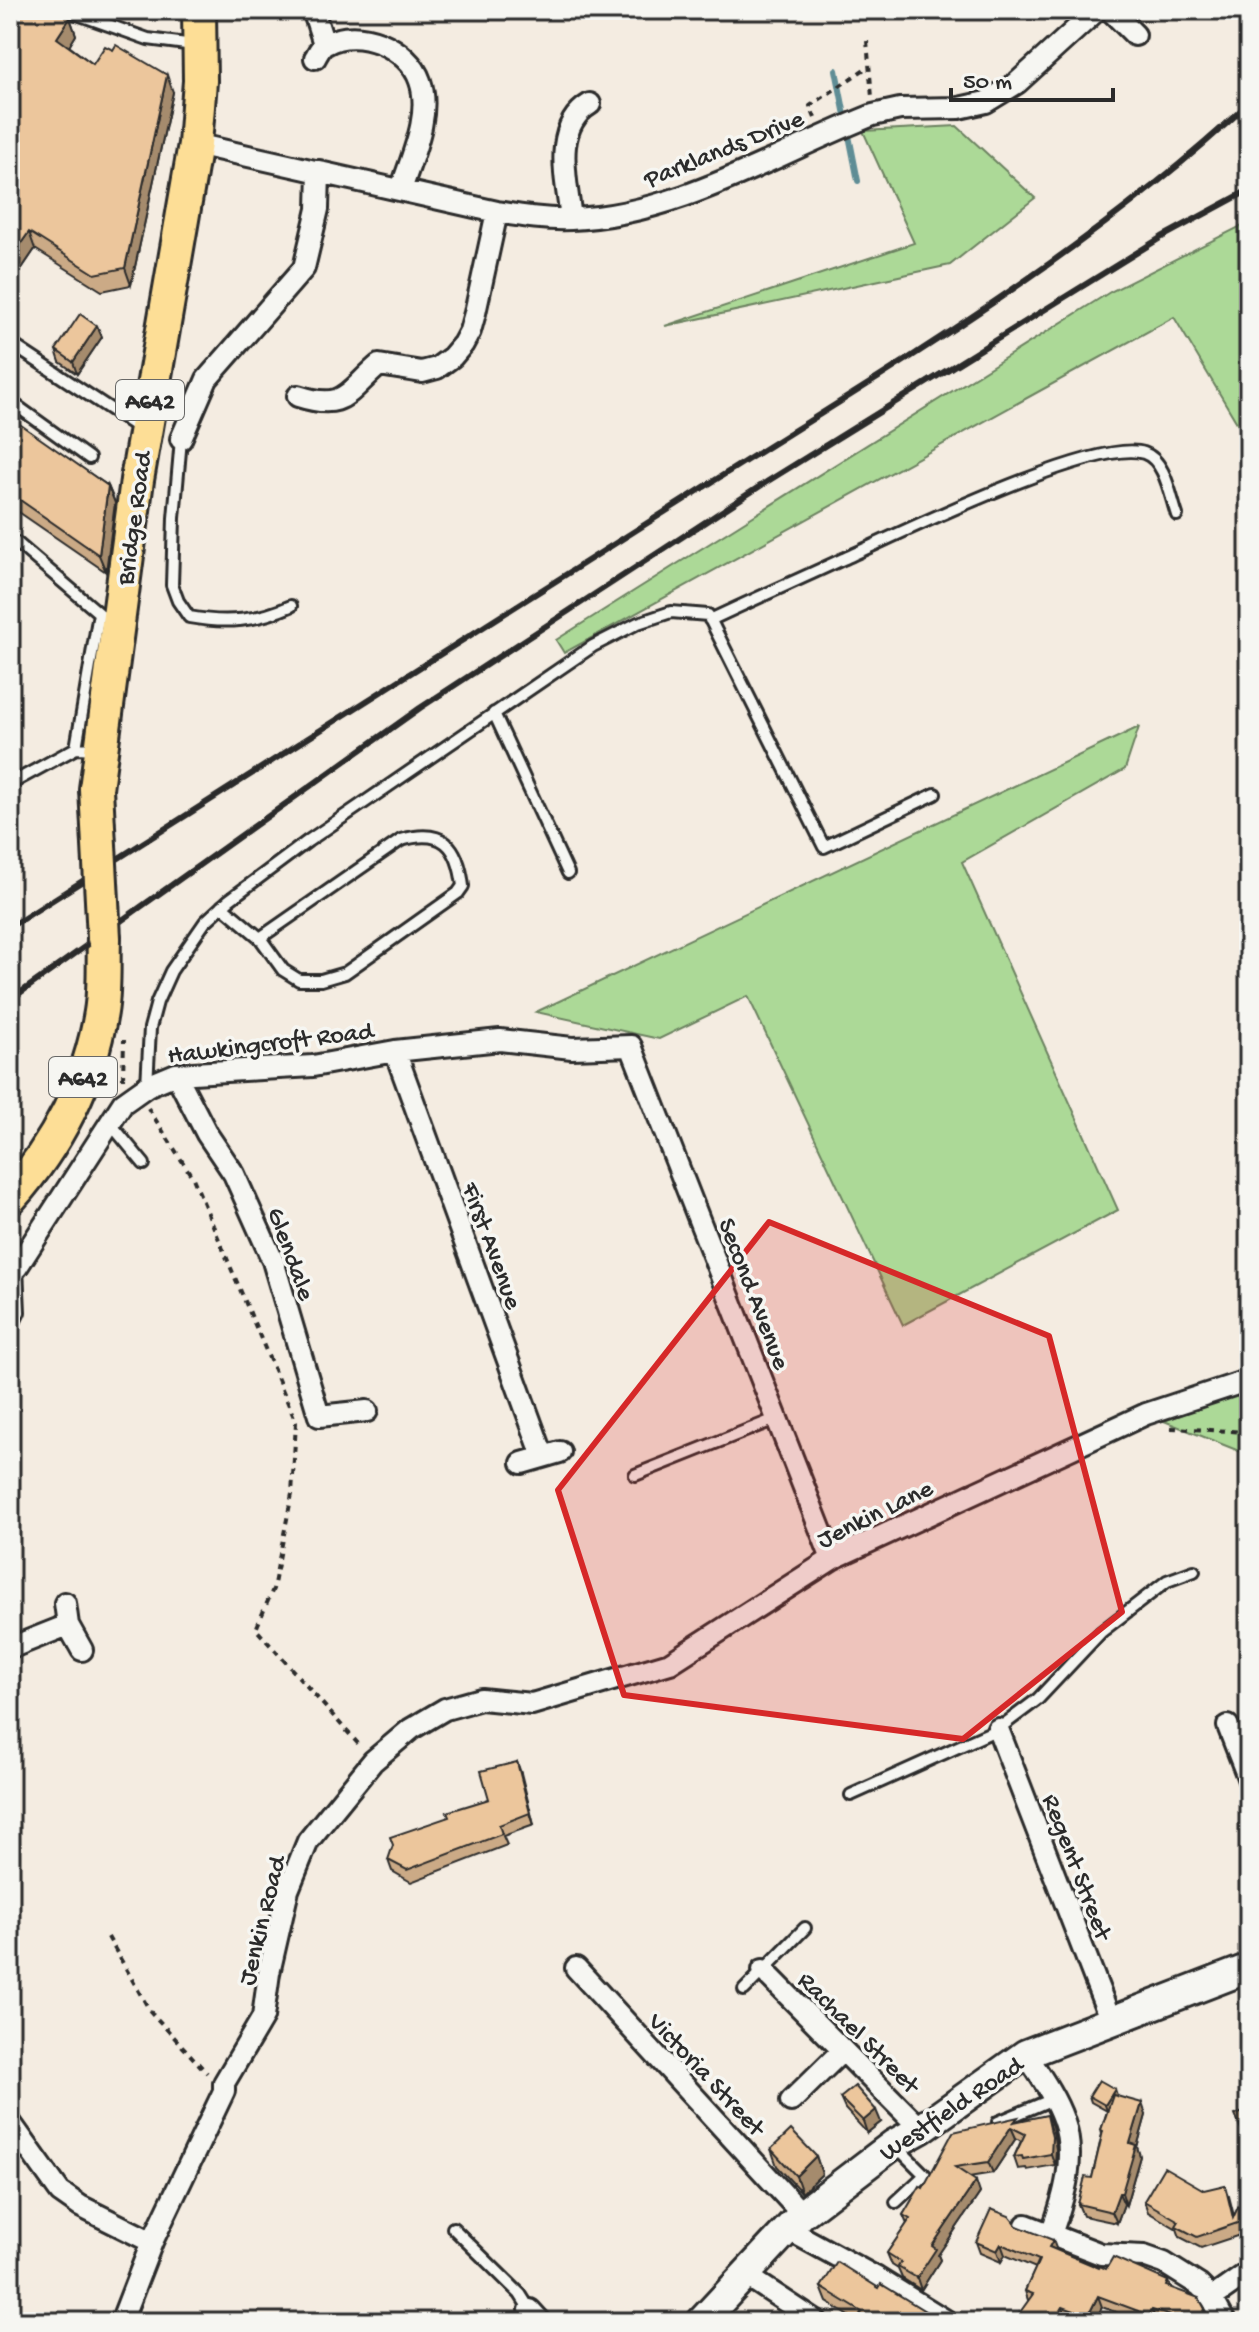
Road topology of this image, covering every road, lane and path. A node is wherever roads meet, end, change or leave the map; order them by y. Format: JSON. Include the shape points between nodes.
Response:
{"nodes":[{"id":1,"x":66,"y":10,"type":"edge"},
{"id":2,"x":199,"y":10,"type":"edge"},
{"id":3,"x":313,"y":10,"type":"edge"},
{"id":4,"x":1097,"y":10,"type":"edge"},
{"id":5,"x":1110,"y":10,"type":"edge"},
{"id":6,"x":78,"y":12,"type":"edge"},
{"id":7,"x":1135,"y":35,"type":"dead end"},
{"id":8,"x":867,"y":41,"type":"dead end"},
{"id":9,"x":200,"y":46,"type":"junction"},
{"id":10,"x":869,"y":66,"type":"junction"},
{"id":11,"x":590,"y":104,"type":"dead end"},
{"id":12,"x":873,"y":115,"type":"junction"},
{"id":13,"x":820,"y":136,"type":"junction"},
{"id":14,"x":195,"y":144,"type":"junction"},
{"id":15,"x":319,"y":171,"type":"junction"},
{"id":16,"x":401,"y":190,"type":"junction"},
{"id":17,"x":497,"y":212,"type":"junction"},
{"id":18,"x":571,"y":219,"type":"junction"},
{"id":19,"x":11,"y":347,"type":"edge"},
{"id":20,"x":298,"y":396,"type":"dead end"},
{"id":21,"x":10,"y":401,"type":"edge"},
{"id":22,"x":145,"y":431,"type":"junction"},
{"id":23,"x":181,"y":439,"type":"joint"},
{"id":24,"x":89,"y":458,"type":"dead end"},
{"id":25,"x":1177,"y":515,"type":"dead end"},
{"id":26,"x":10,"y":545,"type":"edge"},
{"id":27,"x":291,"y":606,"type":"dead end"},
{"id":28,"x":710,"y":620,"type":"junction"},
{"id":29,"x":494,"y":713,"type":"junction"},
{"id":30,"x":88,"y":748,"type":"junction"},
{"id":31,"x":10,"y":784,"type":"edge"},
{"id":32,"x":935,"y":794,"type":"dead end"},
{"id":33,"x":568,"y":873,"type":"dead end"},
{"id":34,"x":222,"y":906,"type":"junction"},
{"id":35,"x":260,"y":938,"type":"junction"},
{"id":36,"x":631,"y":1046,"type":"joint"},
{"id":37,"x":395,"y":1051,"type":"junction"},
{"id":38,"x":176,"y":1074,"type":"junction"},
{"id":39,"x":142,"y":1088,"type":"junction"},
{"id":40,"x":110,"y":1123,"type":"junction"},
{"id":41,"x":144,"y":1164,"type":"dead end"},
{"id":42,"x":10,"y":1198,"type":"edge"},
{"id":43,"x":14,"y":1268,"type":"edge"},
{"id":44,"x":10,"y":1331,"type":"edge"},
{"id":45,"x":1249,"y":1380,"type":"edge"},
{"id":46,"x":367,"y":1411,"type":"dead end"},
{"id":47,"x":778,"y":1418,"type":"junction"},
{"id":48,"x":522,"y":1463,"type":"dead end"},
{"id":49,"x":635,"y":1475,"type":"dead end"},
{"id":50,"x":832,"y":1559,"type":"junction"},
{"id":51,"x":1194,"y":1571,"type":"dead end"},
{"id":52,"x":65,"y":1603,"type":"dead end"},
{"id":53,"x":68,"y":1625,"type":"junction"},
{"id":54,"x":10,"y":1648,"type":"edge"},
{"id":55,"x":82,"y":1650,"type":"dead end"},
{"id":56,"x":532,"y":1704,"type":"joint"},
{"id":57,"x":1228,"y":1726,"type":"dead end"},
{"id":58,"x":998,"y":1729,"type":"junction"},
{"id":59,"x":373,"y":1761,"type":"junction"},
{"id":60,"x":1249,"y":1780,"type":"edge"},
{"id":61,"x":851,"y":1795,"type":"dead end"},
{"id":62,"x":805,"y":1928,"type":"dead end"},
{"id":63,"x":108,"y":1937,"type":"dead end"},
{"id":64,"x":576,"y":1968,"type":"dead end"},
{"id":65,"x":1249,"y":1968,"type":"edge"},
{"id":66,"x":763,"y":1970,"type":"junction"},
{"id":67,"x":744,"y":1990,"type":"dead end"},
{"id":68,"x":1111,"y":2021,"type":"junction"},
{"id":69,"x":842,"y":2051,"type":"junction"},
{"id":70,"x":1026,"y":2054,"type":"junction"},
{"id":71,"x":224,"y":2091,"type":"junction"},
{"id":72,"x":1053,"y":2099,"type":"junction"},
{"id":73,"x":791,"y":2101,"type":"dead end"},
{"id":74,"x":10,"y":2122,"type":"edge"},
{"id":75,"x":998,"y":2122,"type":"edge"},
{"id":76,"x":921,"y":2129,"type":"junction"},
{"id":77,"x":894,"y":2144,"type":"junction"},
{"id":78,"x":896,"y":2202,"type":"dead end"},
{"id":79,"x":795,"y":2222,"type":"junction"},
{"id":80,"x":1026,"y":2225,"type":"dead end"},
{"id":81,"x":453,"y":2228,"type":"dead end"},
{"id":82,"x":1051,"y":2234,"type":"junction"},
{"id":83,"x":152,"y":2242,"type":"junction"},
{"id":84,"x":1249,"y":2272,"type":"edge"},
{"id":85,"x":744,"y":2274,"type":"junction"},
{"id":86,"x":1212,"y":2298,"type":"junction"},
{"id":87,"x":536,"y":2316,"type":"edge"},
{"id":88,"x":121,"y":2322,"type":"edge"},
{"id":89,"x":701,"y":2322,"type":"edge"},
{"id":90,"x":817,"y":2322,"type":"edge"},
{"id":91,"x":948,"y":2322,"type":"edge"},
{"id":92,"x":1225,"y":2322,"type":"edge"}],
"edges":[{"from":1,"to":6,"type":"lane"},
{"from":2,"to":9,"type":"highway","name":"Bridge Road","number":"A642"},
{"from":3,"to":16,"type":"street","via":[[320,51],[343,38],[381,43],[397,51],[420,80],[422,119]]},
{"from":4,"to":12,"type":"street","name":"Parklands Drive","via":[[1017,83],[986,102]]},
{"from":5,"to":7,"type":"street"},
{"from":6,"to":9,"type":"lane","via":[[148,39]]},
{"from":8,"to":10,"type":"path"},
{"from":9,"to":14,"type":"highway","name":"Bridge Road","number":"A642"},
{"from":10,"to":12,"type":"path"},
{"from":10,"to":13,"type":"path","via":[[810,106]]},
{"from":11,"to":18,"type":"street","via":[[578,111],[565,138]]},
{"from":12,"to":13,"type":"street","name":"Parklands Drive"},
{"from":13,"to":18,"type":"street","name":"Parklands Drive","via":[[672,201]]},
{"from":14,"to":15,"type":"street","name":"Parklands Drive"},
{"from":14,"to":22,"type":"highway","name":"Bridge Road","number":"A642"},
{"from":15,"to":16,"type":"street","name":"Parklands Drive"},
{"from":15,"to":23,"type":"street","via":[[318,209],[304,268],[207,379]]},
{"from":16,"to":17,"type":"street","name":"Parklands Drive"},
{"from":17,"to":18,"type":"street","name":"Parklands Drive"},
{"from":17,"to":20,"type":"street","via":[[470,331],[452,357],[422,372],[379,365],[335,402],[322,404]]},
{"from":19,"to":22,"type":"lane"},
{"from":21,"to":24,"type":"lane"},
{"from":22,"to":30,"type":"highway","name":"Bridge Road","number":"A642"},
{"from":23,"to":27,"type":"lane","via":[[172,585],[178,601],[189,617],[237,622]]},
{"from":25,"to":28,"type":"lane","via":[[1153,458],[1132,450],[1113,453],[982,497]]},
{"from":26,"to":30,"type":"lane","via":[[17,543],[99,613]]},
{"from":28,"to":29,"type":"lane","via":[[708,615],[671,612],[638,623],[593,646]]},
{"from":28,"to":32,"type":"lane","via":[[824,847]]},
{"from":29,"to":33,"type":"lane"},
{"from":29,"to":34,"type":"lane"},
{"from":30,"to":31,"type":"lane"},
{"from":30,"to":42,"type":"highway","name":"Bridge Road","number":"A642","bridge":true,"via":[[96,789],[104,938],[101,1012],[60,1132]]},
{"from":34,"to":35,"type":"lane"},
{"from":34,"to":39,"type":"lane","via":[[171,971],[157,1002]]},
{"from":35,"to":35,"type":"lane","via":[[283,970],[299,980],[345,973],[458,893],[463,886],[456,857],[438,837],[421,834],[401,840]]},
{"from":36,"to":37,"type":"street","name":"Hawkingcroft Road","via":[[572,1048],[500,1040]]},
{"from":36,"to":47,"type":"street","name":"Second Avenue"},
{"from":37,"to":38,"type":"street","name":"Hawkingcroft Road","via":[[313,1066]]},
{"from":37,"to":48,"type":"street","name":"First Avenue","via":[[552,1454]]},
{"from":38,"to":39,"type":"street","name":"Hawkingcroft Road"},
{"from":38,"to":46,"type":"street","name":"Glendale","via":[[234,1174],[273,1261],[319,1416]]},
{"from":39,"to":40,"type":"street","name":"Hawkingcroft Road"},
{"from":39,"to":59,"type":"path","via":[[193,1178],[296,1422],[292,1494],[273,1589],[256,1629]]},
{"from":40,"to":41,"type":"lane"},
{"from":40,"to":43,"type":"street","name":"Hawkingcroft Road"},
{"from":43,"to":44,"type":"lane","via":[[19,1312]]},
{"from":45,"to":50,"type":"street","name":"Jenkin Lane","via":[[1146,1414]]},
{"from":47,"to":49,"type":"lane"},
{"from":47,"to":50,"type":"street","name":"Second Avenue"},
{"from":50,"to":56,"type":"street","name":"Jenkin Lane","via":[[670,1663]]},
{"from":51,"to":58,"type":"lane","via":[[1167,1581],[1101,1632],[1038,1699]]},
{"from":52,"to":53,"type":"street"},
{"from":53,"to":54,"type":"street"},
{"from":53,"to":55,"type":"street"},
{"from":56,"to":59,"type":"street","name":"Jenkin Road","via":[[481,1699],[445,1709]]},
{"from":57,"to":60,"type":"street"},
{"from":58,"to":61,"type":"lane"},
{"from":58,"to":68,"type":"street","name":"Regent Street"},
{"from":59,"to":71,"type":"street","name":"Jenkin Road","via":[[308,1841],[288,1890],[263,2017]]},
{"from":62,"to":66,"type":"lane","name":"Rachael Street"},
{"from":63,"to":71,"type":"path","via":[[150,2011]]},
{"from":64,"to":79,"type":"street","name":"Victoria Street"},
{"from":65,"to":68,"type":"main road","name":"Westfield Road"},
{"from":66,"to":67,"type":"lane","name":"Rachael Street"},
{"from":66,"to":69,"type":"street","name":"Rachael Street"},
{"from":68,"to":70,"type":"main road","name":"Westfield Road"},
{"from":69,"to":73,"type":"street"},
{"from":69,"to":76,"type":"street","name":"Rachael Street"},
{"from":70,"to":72,"type":"street"},
{"from":70,"to":76,"type":"main road","name":"Westfield Road"},
{"from":71,"to":83,"type":"street","name":"Jenkin Road"},
{"from":72,"to":75,"type":"lane"},
{"from":72,"to":82,"type":"street","via":[[1064,2119],[1069,2173]]},
{"from":74,"to":83,"type":"street","via":[[60,2192]]},
{"from":76,"to":77,"type":"main road","name":"Westfield Road"},
{"from":77,"to":78,"type":"lane","via":[[925,2175]]},
{"from":77,"to":79,"type":"main road","name":"Westfield Road"},
{"from":79,"to":85,"type":"main road","name":"Westfield Road"},
{"from":79,"to":91,"type":"street","name":"Victoria Street"},
{"from":80,"to":82,"type":"street"},
{"from":81,"to":87,"type":"lane"},
{"from":82,"to":86,"type":"street","via":[[1101,2254],[1144,2256],[1164,2263]]},
{"from":83,"to":88,"type":"street","name":"Jenkin Road"},
{"from":84,"to":86,"type":"street"},
{"from":85,"to":89,"type":"main road","name":"Westfield Road"},
{"from":85,"to":90,"type":"street"},
{"from":86,"to":92,"type":"street"}]}
